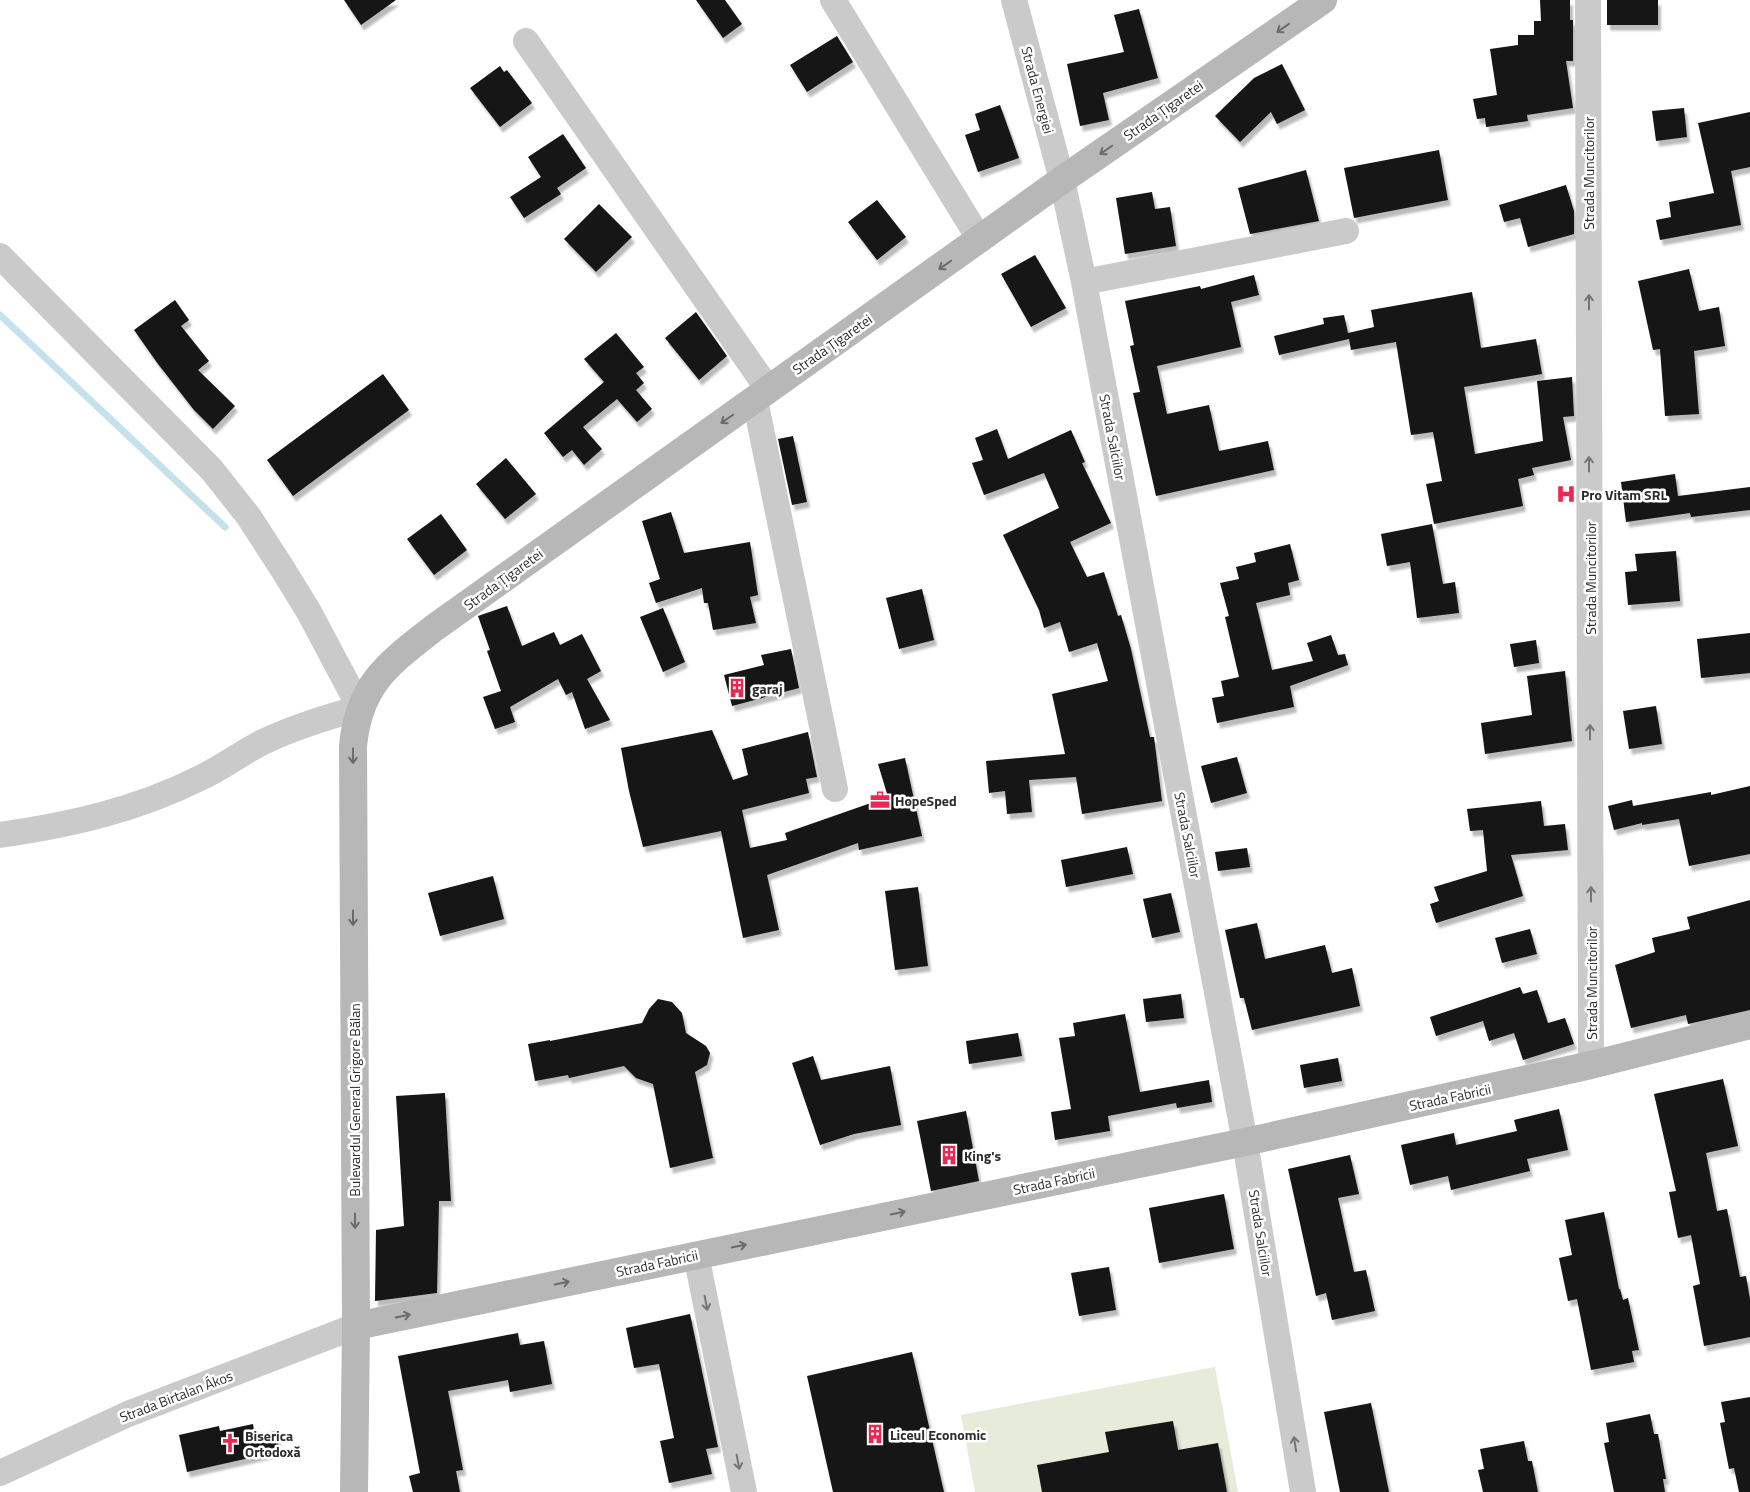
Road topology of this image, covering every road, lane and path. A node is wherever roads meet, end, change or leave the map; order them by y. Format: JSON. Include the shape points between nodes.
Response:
{"nodes":[{"id":1,"x":832,"y":0,"type":"edge"},
{"id":2,"x":1014,"y":0,"type":"edge"},
{"id":3,"x":1323,"y":0,"type":"edge"},
{"id":4,"x":1588,"y":0,"type":"edge"},
{"id":5,"x":526,"y":41,"type":"dead end"},
{"id":6,"x":1062,"y":180,"type":"junction"},
{"id":7,"x":1346,"y":231,"type":"dead end"},
{"id":8,"x":980,"y":240,"type":"junction"},
{"id":9,"x":0,"y":256,"type":"edge"},
{"id":10,"x":1084,"y":282,"type":"junction"},
{"id":11,"x":762,"y":394,"type":"junction"},
{"id":12,"x":360,"y":708,"type":"junction"},
{"id":13,"x":835,"y":789,"type":"dead end"},
{"id":14,"x":0,"y":835,"type":"edge"},
{"id":15,"x":1750,"y":1026,"type":"edge"},
{"id":16,"x":1591,"y":1066,"type":"junction"},
{"id":17,"x":1245,"y":1142,"type":"junction"},
{"id":18,"x":696,"y":1255,"type":"junction"},
{"id":19,"x":356,"y":1326,"type":"junction"},
{"id":20,"x":0,"y":1472,"type":"edge"},
{"id":21,"x":354,"y":1492,"type":"edge"},
{"id":22,"x":744,"y":1492,"type":"edge"},
{"id":23,"x":1303,"y":1492,"type":"edge"}],
"edges":[{"from":1,"to":8,"type":"street"},
{"from":2,"to":6,"type":"street","name":"Strada Energiei"},
{"from":3,"to":6,"type":"main road","name":"Strada Țigaretei","one_way":true},
{"from":16,"to":4,"type":"street","name":"Strada Muncitorilor","one_way":true},
{"from":5,"to":11,"type":"street"},
{"from":6,"to":8,"type":"main road","name":"Strada Țigaretei"},
{"from":6,"to":10,"type":"street","name":"Strada Salciilor"},
{"from":7,"to":10,"type":"street"},
{"from":8,"to":11,"type":"main road","name":"Strada Țigaretei","one_way":true},
{"from":9,"to":12,"type":"street","via":[[212,470],[249,517],[282,568]]},
{"from":10,"to":17,"type":"street","name":"Strada Salciilor"},
{"from":11,"to":12,"type":"main road","name":"Strada Țigaretei","one_way":true,"via":[[420,639],[374,682]]},
{"from":11,"to":13,"type":"street"},
{"from":12,"to":14,"type":"street","via":[[311,722],[271,739],[200,778],[123,810],[53,827]]},
{"from":12,"to":19,"type":"main road","name":"Bulevardul General Grigore Bălan","one_way":true,"via":[[353,746]]},
{"from":15,"to":16,"type":"main road","name":"Strada Fabricii"},
{"from":16,"to":17,"type":"main road","name":"Strada Fabricii"},
{"from":18,"to":17,"type":"main road","name":"Strada Fabricii","one_way":true},
{"from":23,"to":17,"type":"street","name":"Strada Salciilor","one_way":true},
{"from":19,"to":18,"type":"main road","name":"Strada Fabricii","one_way":true},
{"from":18,"to":22,"type":"street","one_way":true},
{"from":19,"to":20,"type":"street","name":"Strada Birtalan Ákos","via":[[128,1414]]},
{"from":19,"to":21,"type":"main road","name":"Bulevardul General Grigore Bălan"}]}
